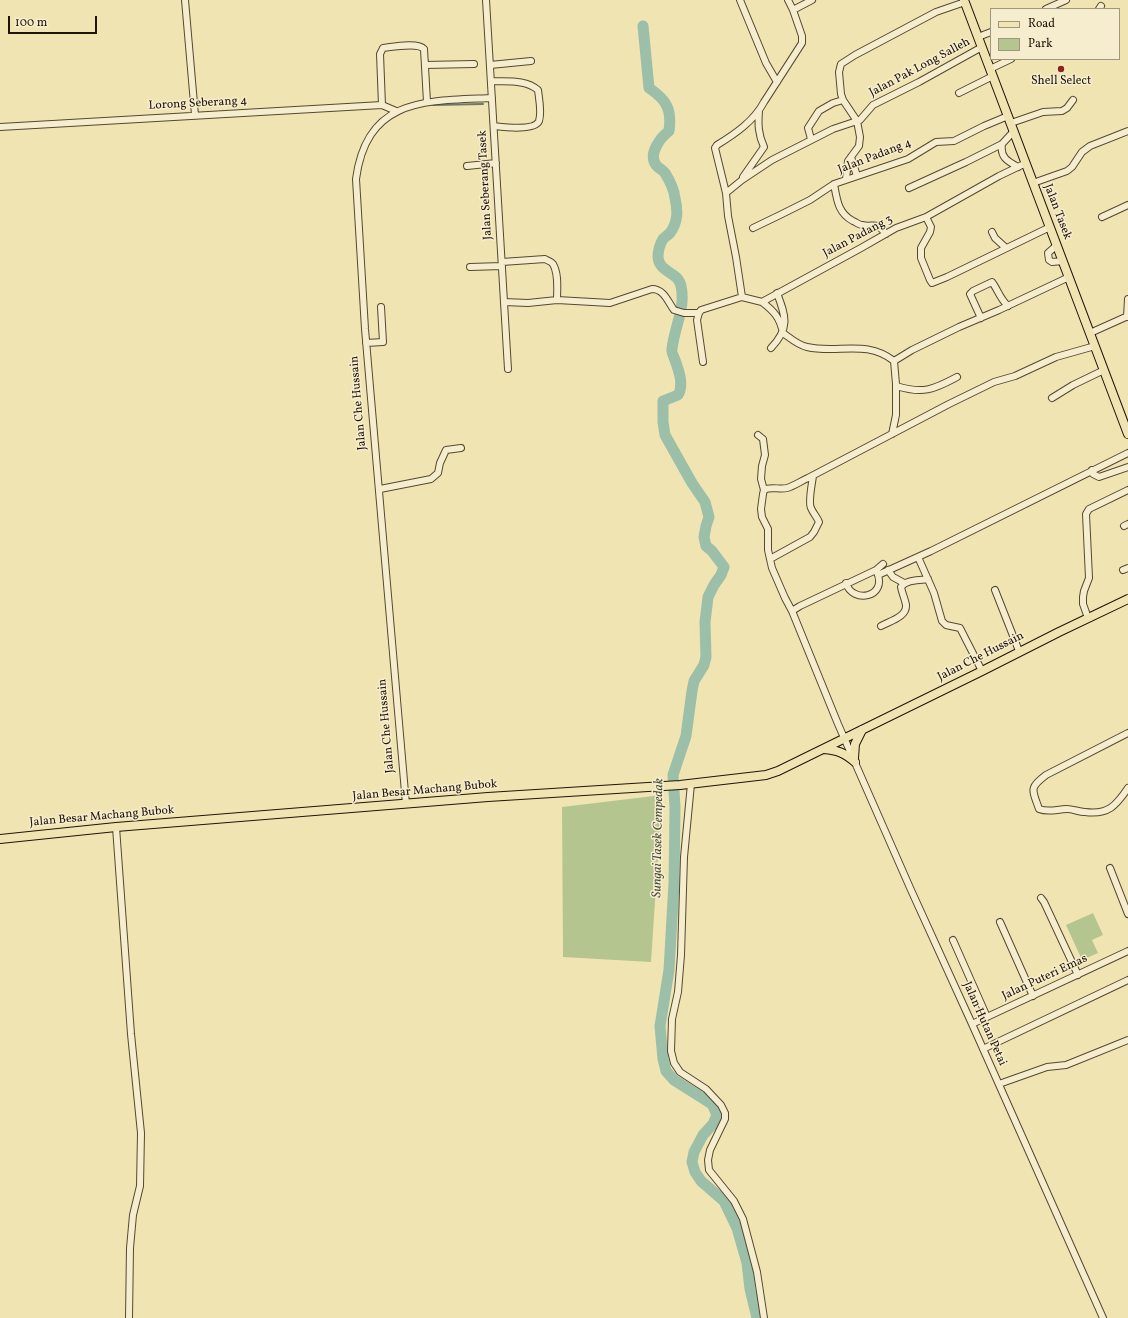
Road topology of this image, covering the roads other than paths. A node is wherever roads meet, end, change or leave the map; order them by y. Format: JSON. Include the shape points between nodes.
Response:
{"nodes":[{"id":1,"x":185,"y":0,"type":"edge"},
{"id":2,"x":486,"y":0,"type":"edge"},
{"id":3,"x":740,"y":0,"type":"edge"},
{"id":4,"x":788,"y":0,"type":"edge"},
{"id":5,"x":812,"y":0,"type":"edge"},
{"id":6,"x":1066,"y":0,"type":"edge"},
{"id":7,"x":964,"y":1,"type":"edge"},
{"id":8,"x":1048,"y":8,"type":"edge"},
{"id":9,"x":793,"y":10,"type":"junction"},
{"id":10,"x":990,"y":32,"type":"edge"},
{"id":11,"x":978,"y":37,"type":"junction"},
{"id":12,"x":982,"y":47,"type":"junction"},
{"id":13,"x":1010,"y":60,"type":"edge"},
{"id":14,"x":531,"y":61,"type":"dead end"},
{"id":15,"x":474,"y":64,"type":"dead end"},
{"id":16,"x":425,"y":65,"type":"junction"},
{"id":17,"x":490,"y":65,"type":"junction"},
{"id":18,"x":991,"y":72,"type":"junction"},
{"id":19,"x":491,"y":81,"type":"junction"},
{"id":20,"x":777,"y":82,"type":"junction"},
{"id":21,"x":959,"y":93,"type":"dead end"},
{"id":22,"x":492,"y":98,"type":"junction"},
{"id":23,"x":843,"y":100,"type":"junction"},
{"id":24,"x":1073,"y":100,"type":"dead end"},
{"id":25,"x":427,"y":102,"type":"junction"},
{"id":26,"x":382,"y":106,"type":"junction"},
{"id":27,"x":396,"y":111,"type":"junction"},
{"id":28,"x":759,"y":111,"type":"junction"},
{"id":29,"x":194,"y":115,"type":"junction"},
{"id":30,"x":857,"y":121,"type":"junction"},
{"id":31,"x":1011,"y":123,"type":"junction"},
{"id":32,"x":494,"y":126,"type":"junction"},
{"id":33,"x":0,"y":128,"type":"edge"},
{"id":34,"x":1128,"y":131,"type":"edge"},
{"id":35,"x":811,"y":139,"type":"junction"},
{"id":36,"x":1002,"y":144,"type":"junction"},
{"id":37,"x":851,"y":157,"type":"junction"},
{"id":38,"x":496,"y":163,"type":"junction"},
{"id":39,"x":1026,"y":163,"type":"junction"},
{"id":40,"x":467,"y":166,"type":"dead end"},
{"id":41,"x":1018,"y":167,"type":"junction"},
{"id":42,"x":857,"y":176,"type":"junction"},
{"id":43,"x":846,"y":179,"type":"junction"},
{"id":44,"x":742,"y":180,"type":"junction"},
{"id":45,"x":1033,"y":183,"type":"junction"},
{"id":46,"x":834,"y":184,"type":"junction"},
{"id":47,"x":909,"y":188,"type":"dead end"},
{"id":48,"x":726,"y":193,"type":"junction"},
{"id":49,"x":1128,"y":205,"type":"edge"},
{"id":50,"x":926,"y":217,"type":"junction"},
{"id":51,"x":1102,"y":217,"type":"dead end"},
{"id":52,"x":1050,"y":227,"type":"junction"},
{"id":53,"x":753,"y":228,"type":"dead end"},
{"id":54,"x":992,"y":232,"type":"dead end"},
{"id":55,"x":886,"y":234,"type":"junction"},
{"id":56,"x":1057,"y":245,"type":"junction"},
{"id":57,"x":1006,"y":248,"type":"junction"},
{"id":58,"x":1063,"y":261,"type":"junction"},
{"id":59,"x":502,"y":264,"type":"junction"},
{"id":60,"x":470,"y":267,"type":"dead end"},
{"id":61,"x":1069,"y":277,"type":"junction"},
{"id":62,"x":777,"y":293,"type":"junction"},
{"id":63,"x":742,"y":297,"type":"junction"},
{"id":64,"x":1128,"y":298,"type":"edge"},
{"id":65,"x":557,"y":300,"type":"junction"},
{"id":66,"x":504,"y":302,"type":"junction"},
{"id":67,"x":762,"y":302,"type":"junction"},
{"id":68,"x":1008,"y":306,"type":"junction"},
{"id":69,"x":381,"y":307,"type":"dead end"},
{"id":70,"x":699,"y":313,"type":"junction"},
{"id":71,"x":1127,"y":317,"type":"edge"},
{"id":72,"x":981,"y":318,"type":"junction"},
{"id":73,"x":783,"y":333,"type":"junction"},
{"id":74,"x":1090,"y":333,"type":"junction"},
{"id":75,"x":366,"y":343,"type":"junction"},
{"id":76,"x":1095,"y":346,"type":"junction"},
{"id":77,"x":771,"y":348,"type":"dead end"},
{"id":78,"x":894,"y":361,"type":"junction"},
{"id":79,"x":703,"y":362,"type":"dead end"},
{"id":80,"x":508,"y":369,"type":"dead end"},
{"id":81,"x":1104,"y":370,"type":"junction"},
{"id":82,"x":957,"y":377,"type":"dead end"},
{"id":83,"x":896,"y":386,"type":"junction"},
{"id":84,"x":1052,"y":398,"type":"dead end"},
{"id":85,"x":892,"y":434,"type":"junction"},
{"id":86,"x":1128,"y":434,"type":"edge"},
{"id":87,"x":758,"y":435,"type":"dead end"},
{"id":88,"x":461,"y":448,"type":"dead end"},
{"id":89,"x":1128,"y":453,"type":"edge"},
{"id":90,"x":1128,"y":467,"type":"edge"},
{"id":91,"x":1092,"y":470,"type":"junction"},
{"id":92,"x":812,"y":476,"type":"junction"},
{"id":93,"x":380,"y":489,"type":"junction"},
{"id":94,"x":764,"y":490,"type":"junction"},
{"id":95,"x":1128,"y":490,"type":"edge"},
{"id":96,"x":918,"y":557,"type":"junction"},
{"id":97,"x":770,"y":559,"type":"junction"},
{"id":98,"x":883,"y":564,"type":"dead end"},
{"id":99,"x":888,"y":570,"type":"junction"},
{"id":100,"x":877,"y":572,"type":"junction"},
{"id":101,"x":928,"y":579,"type":"junction"},
{"id":102,"x":904,"y":583,"type":"junction"},
{"id":103,"x":846,"y":584,"type":"junction"},
{"id":104,"x":995,"y":590,"type":"dead end"},
{"id":105,"x":1128,"y":599,"type":"edge"},
{"id":106,"x":792,"y":611,"type":"junction"},
{"id":107,"x":1088,"y":618,"type":"junction"},
{"id":108,"x":881,"y":626,"type":"dead end"},
{"id":109,"x":1020,"y":651,"type":"junction"},
{"id":110,"x":982,"y":672,"type":"junction"},
{"id":111,"x":862,"y":730,"type":"junction"},
{"id":112,"x":1128,"y":733,"type":"edge"},
{"id":113,"x":845,"y":738,"type":"junction"},
{"id":114,"x":823,"y":749,"type":"junction"},
{"id":115,"x":854,"y":760,"type":"junction"},
{"id":116,"x":691,"y":784,"type":"junction"},
{"id":117,"x":1128,"y":788,"type":"edge"},
{"id":118,"x":406,"y":804,"type":"junction"},
{"id":119,"x":116,"y":826,"type":"junction"},
{"id":120,"x":0,"y":839,"type":"edge"},
{"id":121,"x":1110,"y":868,"type":"dead end"},
{"id":122,"x":1041,"y":898,"type":"dead end"},
{"id":123,"x":1128,"y":914,"type":"edge"},
{"id":124,"x":1000,"y":922,"type":"dead end"},
{"id":125,"x":953,"y":940,"type":"dead end"},
{"id":126,"x":1128,"y":951,"type":"edge"},
{"id":127,"x":1078,"y":975,"type":"junction"},
{"id":128,"x":1128,"y":980,"type":"edge"},
{"id":129,"x":1033,"y":996,"type":"junction"},
{"id":130,"x":987,"y":1017,"type":"junction"},
{"id":131,"x":972,"y":1024,"type":"junction"},
{"id":132,"x":1128,"y":1040,"type":"edge"},
{"id":133,"x":983,"y":1049,"type":"junction"},
{"id":134,"x":999,"y":1084,"type":"junction"},
{"id":135,"x":128,"y":1318,"type":"edge"},
{"id":136,"x":764,"y":1318,"type":"edge"},
{"id":137,"x":1103,"y":1318,"type":"edge"}],
"edges":[{"from":1,"to":29,"type":"street"},
{"from":2,"to":17,"type":"street","name":"Jalan Seberang Tasek"},
{"from":3,"to":20,"type":"street","via":[[766,63]]},
{"from":4,"to":9,"type":"street"},
{"from":5,"to":9,"type":"street"},
{"from":6,"to":8,"type":"street"},
{"from":7,"to":11,"type":"main road","name":"Jalan Tasek"},
{"from":7,"to":23,"type":"street","via":[[936,12],[841,64],[839,72]]},
{"from":9,"to":20,"type":"street","via":[[802,43]]},
{"from":10,"to":11,"type":"street"},
{"from":11,"to":12,"type":"main road","name":"Jalan Tasek"},
{"from":12,"to":18,"type":"main road","name":"Jalan Tasek"},
{"from":12,"to":30,"type":"street","name":"Jalan Pak Long Salleh","via":[[873,105]]},
{"from":13,"to":18,"type":"street"},
{"from":14,"to":17,"type":"street"},
{"from":15,"to":16,"type":"street"},
{"from":16,"to":25,"type":"street"},
{"from":16,"to":26,"type":"street","via":[[424,49],[420,45],[380,50]]},
{"from":17,"to":19,"type":"street","name":"Jalan Seberang Tasek"},
{"from":18,"to":21,"type":"street"},
{"from":18,"to":31,"type":"main road","name":"Jalan Tasek"},
{"from":19,"to":22,"type":"street","name":"Jalan Seberang Tasek"},
{"from":19,"to":32,"type":"street","via":[[526,83],[538,90],[540,106],[536,125]]},
{"from":20,"to":28,"type":"street"},
{"from":22,"to":25,"type":"street","name":"Jalan Che Hussain"},
{"from":22,"to":32,"type":"street","name":"Jalan Seberang Tasek"},
{"from":23,"to":30,"type":"street"},
{"from":23,"to":35,"type":"street","via":[[819,111],[808,128]]},
{"from":24,"to":31,"type":"street","name":"Jalan Padang 4","via":[[1062,111],[1043,112]]},
{"from":25,"to":27,"type":"street","name":"Jalan Che Hussain"},
{"from":26,"to":27,"type":"street","name":"Lorong Seberang 4"},
{"from":26,"to":29,"type":"street","name":"Lorong Seberang 4"},
{"from":27,"to":75,"type":"street","name":"Jalan Che Hussain","via":[[379,125],[367,140],[357,171]]},
{"from":28,"to":44,"type":"street","via":[[758,127],[764,147]]},
{"from":28,"to":48,"type":"street","via":[[715,148]]},
{"from":29,"to":33,"type":"street","name":"Lorong Seberang 4"},
{"from":30,"to":35,"type":"street","name":"Jalan Pak Long Salleh"},
{"from":30,"to":37,"type":"street","via":[[859,146]]},
{"from":31,"to":36,"type":"street"},
{"from":31,"to":39,"type":"main road","name":"Jalan Tasek"},
{"from":31,"to":42,"type":"street","name":"Jalan Padang 4","via":[[984,126],[954,141],[936,142],[908,159]]},
{"from":32,"to":38,"type":"street","name":"Jalan Seberang Tasek"},
{"from":34,"to":45,"type":"street","via":[[1086,149],[1067,171]]},
{"from":35,"to":44,"type":"street","name":"Jalan Pak Long Salleh"},
{"from":36,"to":41,"type":"street","via":[[1004,157]]},
{"from":36,"to":47,"type":"street"},
{"from":37,"to":42,"type":"street"},
{"from":37,"to":43,"type":"street","via":[[848,161]]},
{"from":38,"to":40,"type":"street"},
{"from":38,"to":59,"type":"street","name":"Jalan Seberang Tasek"},
{"from":39,"to":41,"type":"street","name":"Jalan Padang 3"},
{"from":39,"to":45,"type":"main road","name":"Jalan Tasek"},
{"from":41,"to":50,"type":"street","name":"Jalan Padang 3"},
{"from":42,"to":43,"type":"street","name":"Jalan Padang 4"},
{"from":43,"to":46,"type":"street","name":"Jalan Padang 4"},
{"from":44,"to":48,"type":"street","name":"Jalan Pak Long Salleh"},
{"from":45,"to":52,"type":"main road","name":"Jalan Tasek"},
{"from":46,"to":53,"type":"street","name":"Jalan Padang 4","via":[[810,200]]},
{"from":46,"to":55,"type":"street","via":[[838,207],[842,213],[862,226],[876,225]]},
{"from":48,"to":63,"type":"street"},
{"from":49,"to":51,"type":"street"},
{"from":50,"to":55,"type":"street","name":"Jalan Padang 3"},
{"from":50,"to":57,"type":"street","via":[[931,227],[921,248],[921,258],[932,283]]},
{"from":52,"to":56,"type":"main road","name":"Jalan Tasek"},
{"from":52,"to":57,"type":"street"},
{"from":54,"to":57,"type":"street"},
{"from":55,"to":62,"type":"street","name":"Jalan Padang 3"},
{"from":56,"to":58,"type":"main road","name":"Jalan Tasek"},
{"from":56,"to":58,"type":"street","via":[[1048,253],[1048,257],[1052,262]]},
{"from":58,"to":61,"type":"main road","name":"Jalan Tasek"},
{"from":59,"to":60,"type":"street"},
{"from":59,"to":65,"type":"street","via":[[545,259],[551,262],[556,276]]},
{"from":59,"to":66,"type":"street","name":"Jalan Seberang Tasek"},
{"from":61,"to":68,"type":"street"},
{"from":61,"to":74,"type":"main road","name":"Jalan Tasek"},
{"from":62,"to":67,"type":"street","name":"Jalan Padang 3"},
{"from":62,"to":73,"type":"street","via":[[785,314],[786,324]]},
{"from":63,"to":67,"type":"street"},
{"from":63,"to":70,"type":"street","via":[[701,310]]},
{"from":64,"to":71,"type":"street"},
{"from":65,"to":66,"type":"street"},
{"from":65,"to":70,"type":"street","via":[[610,303],[657,289],[674,310]]},
{"from":66,"to":80,"type":"street","name":"Jalan Seberang Tasek"},
{"from":67,"to":73,"type":"street","via":[[781,322]]},
{"from":68,"to":72,"type":"street"},
{"from":68,"to":72,"type":"street","via":[[992,282],[982,286],[970,294]]},
{"from":69,"to":75,"type":"street","via":[[383,342]]},
{"from":70,"to":79,"type":"street","via":[[697,320]]},
{"from":71,"to":74,"type":"street"},
{"from":72,"to":78,"type":"street"},
{"from":73,"to":77,"type":"street"},
{"from":73,"to":78,"type":"street","via":[[806,347],[875,350]]},
{"from":74,"to":76,"type":"main road","name":"Jalan Tasek"},
{"from":75,"to":93,"type":"street","name":"Jalan Che Hussain"},
{"from":76,"to":81,"type":"main road","name":"Jalan Tasek"},
{"from":76,"to":85,"type":"street","via":[[1056,357],[1015,376],[994,382]]},
{"from":78,"to":83,"type":"street"},
{"from":81,"to":84,"type":"street"},
{"from":81,"to":86,"type":"main road","name":"Jalan Tasek"},
{"from":82,"to":83,"type":"street","via":[[933,389],[920,391]]},
{"from":83,"to":85,"type":"street","via":[[896,415]]},
{"from":85,"to":92,"type":"street"},
{"from":87,"to":94,"type":"street","name":"Jalan Hutan Petai","via":[[762,438],[765,455],[761,479]]},
{"from":88,"to":93,"type":"street","via":[[446,450],[438,473],[431,480]]},
{"from":89,"to":91,"type":"street"},
{"from":90,"to":91,"type":"street","via":[[1099,477],[1093,474]]},
{"from":91,"to":96,"type":"street"},
{"from":92,"to":94,"type":"street","via":[[787,488]]},
{"from":92,"to":97,"type":"street","via":[[810,504],[819,522],[814,532],[810,537]]},
{"from":93,"to":118,"type":"street","name":"Jalan Che Hussain"},
{"from":94,"to":97,"type":"street","name":"Jalan Hutan Petai","via":[[761,509],[768,529]]},
{"from":95,"to":107,"type":"street","via":[[1089,509],[1086,514],[1089,578],[1083,604]]},
{"from":96,"to":99,"type":"street"},
{"from":96,"to":101,"type":"street"},
{"from":97,"to":106,"type":"street","name":"Jalan Hutan Petai"},
{"from":98,"to":100,"type":"street"},
{"from":99,"to":100,"type":"street"},
{"from":99,"to":102,"type":"street"},
{"from":100,"to":103,"type":"street"},
{"from":100,"to":103,"type":"street","via":[[878,589],[875,592],[856,595]]},
{"from":101,"to":102,"type":"street"},
{"from":101,"to":110,"type":"street","via":[[942,621],[946,625],[960,628]]},
{"from":102,"to":108,"type":"street","via":[[901,586],[906,610]]},
{"from":103,"to":106,"type":"street"},
{"from":104,"to":109,"type":"street"},
{"from":105,"to":107,"type":"main road","name":"Jalan Che Hussain"},
{"from":106,"to":113,"type":"street","name":"Jalan Hutan Petai"},
{"from":107,"to":109,"type":"main road","name":"Jalan Che Hussain"},
{"from":109,"to":110,"type":"main road","name":"Jalan Che Hussain"},
{"from":110,"to":111,"type":"main road","name":"Jalan Che Hussain"},
{"from":111,"to":113,"type":"main road","name":"Jalan Che Hussain"},
{"from":111,"to":115,"type":"main road","via":[[855,744]]},
{"from":112,"to":117,"type":"street","via":[[1046,774],[1035,784],[1033,792],[1040,809],[1046,812],[1068,809],[1100,814],[1121,798]]},
{"from":113,"to":114,"type":"main road","name":"Jalan Besar Machang Bubok"},
{"from":113,"to":115,"type":"street","name":"Jalan Hutan Petai"},
{"from":114,"to":115,"type":"main road","via":[[840,752]]},
{"from":114,"to":116,"type":"main road","name":"Jalan Besar Machang Bubok","via":[[766,775]]},
{"from":115,"to":131,"type":"street","name":"Jalan Hutan Petai"},
{"from":116,"to":118,"type":"main road","name":"Jalan Besar Machang Bubok"},
{"from":116,"to":136,"type":"street","via":[[684,857],[678,992],[672,1019],[672,1051],[674,1063],[680,1072],[706,1089],[724,1112],[725,1119],[710,1150],[709,1170],[734,1201],[743,1219],[757,1272]]},
{"from":118,"to":119,"type":"main road","name":"Jalan Besar Machang Bubok"},
{"from":119,"to":120,"type":"main road","name":"Jalan Besar Machang Bubok"},
{"from":119,"to":135,"type":"street","via":[[130,1034],[141,1133],[140,1186],[133,1215],[130,1248]]},
{"from":121,"to":123,"type":"street"},
{"from":122,"to":127,"type":"street"},
{"from":124,"to":129,"type":"street"},
{"from":125,"to":130,"type":"street"},
{"from":126,"to":127,"type":"street","name":"Jalan Puteri Emas"},
{"from":127,"to":129,"type":"street","name":"Jalan Puteri Emas"},
{"from":128,"to":133,"type":"street"},
{"from":129,"to":130,"type":"street","name":"Jalan Puteri Emas"},
{"from":130,"to":131,"type":"street","name":"Jalan Puteri Emas"},
{"from":131,"to":133,"type":"street","name":"Jalan Hutan Petai"},
{"from":132,"to":134,"type":"street","via":[[1066,1065],[1047,1067]]},
{"from":133,"to":134,"type":"street","name":"Jalan Hutan Petai"},
{"from":134,"to":137,"type":"street","name":"Jalan Hutan Petai"}]}
